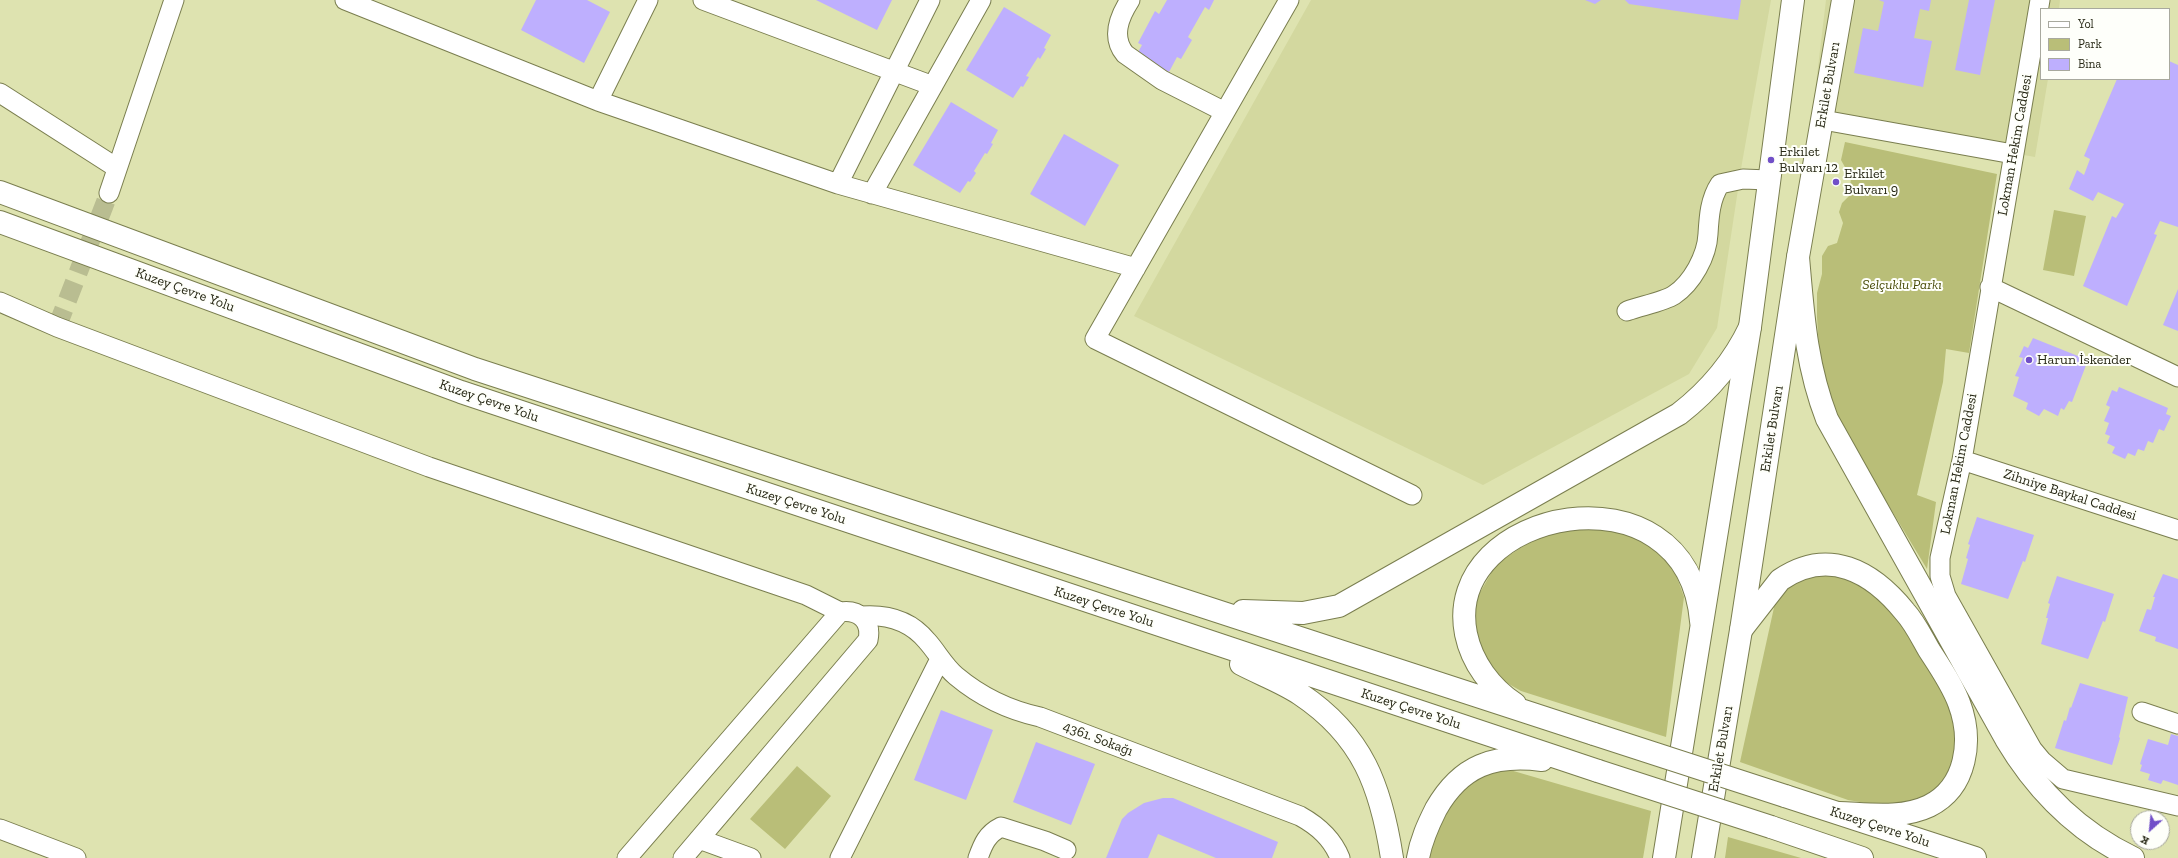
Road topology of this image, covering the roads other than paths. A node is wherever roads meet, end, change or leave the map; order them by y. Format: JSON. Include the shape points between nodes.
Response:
{"nodes":[{"id":1,"x":174,"y":0,"type":"edge"},
{"id":2,"x":648,"y":0,"type":"edge"},
{"id":3,"x":702,"y":0,"type":"edge"},
{"id":4,"x":930,"y":0,"type":"edge"},
{"id":5,"x":981,"y":0,"type":"edge"},
{"id":6,"x":1130,"y":0,"type":"edge"},
{"id":7,"x":1289,"y":0,"type":"edge"},
{"id":8,"x":1793,"y":0,"type":"edge"},
{"id":9,"x":1843,"y":0,"type":"edge"},
{"id":10,"x":2040,"y":0,"type":"edge"},
{"id":11,"x":349,"y":1,"type":"edge"},
{"id":12,"x":894,"y":72,"type":"junction"},
{"id":13,"x":932,"y":86,"type":"junction"},
{"id":14,"x":0,"y":93,"type":"edge"},
{"id":15,"x":598,"y":101,"type":"junction"},
{"id":16,"x":1225,"y":112,"type":"junction"},
{"id":17,"x":1822,"y":120,"type":"junction"},
{"id":18,"x":2013,"y":154,"type":"junction"},
{"id":19,"x":117,"y":168,"type":"junction"},
{"id":20,"x":1769,"y":180,"type":"junction"},
{"id":21,"x":838,"y":184,"type":"junction"},
{"id":22,"x":0,"y":192,"type":"edge"},
{"id":23,"x":109,"y":193,"type":"tunnel mouth"},
{"id":24,"x":872,"y":194,"type":"junction"},
{"id":25,"x":0,"y":222,"type":"edge"},
{"id":26,"x":1798,"y":256,"type":"junction"},
{"id":27,"x":1136,"y":268,"type":"junction"},
{"id":28,"x":1990,"y":287,"type":"junction"},
{"id":29,"x":0,"y":302,"type":"edge"},
{"id":30,"x":1627,"y":311,"type":"dead end"},
{"id":31,"x":1750,"y":327,"type":"junction"},
{"id":32,"x":2178,"y":377,"type":"edge"},
{"id":33,"x":1962,"y":460,"type":"junction"},
{"id":34,"x":1412,"y":495,"type":"dead end"},
{"id":35,"x":2178,"y":530,"type":"edge"},
{"id":36,"x":1219,"y":611,"type":"junction"},
{"id":37,"x":840,"y":612,"type":"junction"},
{"id":38,"x":861,"y":616,"type":"junction"},
{"id":39,"x":1701,"y":621,"type":"junction"},
{"id":40,"x":1160,"y":626,"type":"junction"},
{"id":41,"x":1741,"y":630,"type":"junction"},
{"id":42,"x":940,"y":659,"type":"junction"},
{"id":43,"x":2142,"y":712,"type":"dead end"},
{"id":44,"x":1534,"y":714,"type":"junction"},
{"id":45,"x":2178,"y":724,"type":"edge"},
{"id":46,"x":1598,"y":771,"type":"junction"},
{"id":47,"x":2178,"y":806,"type":"edge"},
{"id":48,"x":1839,"y":813,"type":"junction"},
{"id":49,"x":0,"y":829,"type":"edge"},
{"id":50,"x":699,"y":839,"type":"junction"},
{"id":51,"x":1822,"y":845,"type":"junction"},
{"id":52,"x":1066,"y":850,"type":"dead end"},
{"id":53,"x":76,"y":858,"type":"edge"},
{"id":54,"x":628,"y":858,"type":"edge"},
{"id":55,"x":683,"y":858,"type":"edge"},
{"id":56,"x":751,"y":858,"type":"edge"},
{"id":57,"x":840,"y":858,"type":"edge"},
{"id":58,"x":978,"y":858,"type":"edge"},
{"id":59,"x":1340,"y":858,"type":"edge"},
{"id":60,"x":1392,"y":858,"type":"edge"},
{"id":61,"x":1418,"y":858,"type":"edge"},
{"id":62,"x":1664,"y":858,"type":"edge"},
{"id":63,"x":1703,"y":858,"type":"edge"},
{"id":64,"x":1848,"y":858,"type":"edge"},
{"id":65,"x":1862,"y":858,"type":"edge"},
{"id":66,"x":1975,"y":858,"type":"edge"},
{"id":67,"x":2133,"y":858,"type":"edge"}],
"edges":[{"from":1,"to":19,"type":"street"},
{"from":2,"to":15,"type":"street"},
{"from":3,"to":12,"type":"street"},
{"from":4,"to":12,"type":"street"},
{"from":5,"to":13,"type":"street"},
{"from":6,"to":16,"type":"street","via":[[1117,29],[1125,54],[1162,80]]},
{"from":7,"to":16,"type":"street"},
{"from":8,"to":20,"type":"main road"},
{"from":9,"to":17,"type":"main road","name":"Erkilet Bulvarı"},
{"from":10,"to":18,"type":"street","name":"Lokman Hekim Caddesi"},
{"from":11,"to":15,"type":"street"},
{"from":12,"to":13,"type":"street"},
{"from":12,"to":21,"type":"street"},
{"from":13,"to":24,"type":"street"},
{"from":14,"to":19,"type":"street"},
{"from":15,"to":21,"type":"street"},
{"from":16,"to":27,"type":"street"},
{"from":17,"to":18,"type":"street"},
{"from":17,"to":26,"type":"main road","name":"Erkilet Bulvarı"},
{"from":18,"to":28,"type":"street","name":"Lokman Hekim Caddesi"},
{"from":19,"to":23,"type":"street"},
{"from":20,"to":30,"type":"street","via":[[1743,179],[1720,184],[1711,204],[1708,236],[1702,258],[1688,281],[1673,295]]},
{"from":20,"to":31,"type":"main road"},
{"from":21,"to":24,"type":"street"},
{"from":22,"to":36,"type":"main road","name":"Kuzey Çevre Yolu","via":[[475,369]]},
{"from":24,"to":27,"type":"street"},
{"from":25,"to":40,"type":"main road","name":"Kuzey Çevre Yolu","via":[[461,392]]},
{"from":26,"to":41,"type":"main road","name":"Erkilet Bulvarı"},
{"from":26,"to":67,"type":"main road","via":[[1805,337],[1812,373],[1827,418],[2006,739],[2026,770],[2053,803],[2071,819]]},
{"from":27,"to":34,"type":"street","via":[[1095,339]]},
{"from":28,"to":32,"type":"street"},
{"from":28,"to":33,"type":"street","name":"Lokman Hekim Caddesi"},
{"from":29,"to":37,"type":"street","name":"4361. Sokağı","via":[[57,327],[429,467],[806,595]]},
{"from":31,"to":36,"type":"main road","via":[[1722,374],[1679,414],[1339,606],[1303,613]]},
{"from":31,"to":39,"type":"main road"},
{"from":33,"to":35,"type":"street","name":"Zihniye Baykal Caddesi"},
{"from":33,"to":47,"type":"street","name":"Lokman Hekim Caddesi","via":[[1940,558],[1942,586],[2032,748],[2042,761],[2063,779]]},
{"from":36,"to":44,"type":"main road","name":"Kuzey Çevre Yolu"},
{"from":37,"to":38,"type":"street","name":"4361. Sokağı"},
{"from":37,"to":54,"type":"street"},
{"from":38,"to":42,"type":"street","name":"4361. Sokağı","via":[[886,616],[909,625],[927,640]]},
{"from":38,"to":50,"type":"street","via":[[868,627],[868,640]]},
{"from":39,"to":44,"type":"main road","via":[[1698,596],[1688,573],[1665,543],[1644,529],[1614,520],[1575,519],[1541,526],[1515,536],[1496,550],[1475,577],[1466,603],[1465,629],[1469,648],[1488,680],[1509,700]]},
{"from":39,"to":62,"type":"main road"},
{"from":40,"to":46,"type":"main road","name":"Kuzey Çevre Yolu"},
{"from":40,"to":60,"type":"main road","via":[[1286,686],[1324,712],[1352,744],[1370,772],[1381,802]]},
{"from":41,"to":48,"type":"main road","via":[[1780,580],[1788,574],[1806,567],[1843,566],[1873,580],[1907,613],[1952,688],[1964,715],[1966,743],[1962,769],[1947,792],[1928,806],[1901,815]]},
{"from":41,"to":63,"type":"main road","name":"Erkilet Bulvarı"},
{"from":42,"to":57,"type":"street"},
{"from":42,"to":59,"type":"street","name":"4361. Sokağı","via":[[970,687],[1003,706],[1040,717],[1300,816],[1322,831]]},
{"from":43,"to":45,"type":"street"},
{"from":44,"to":48,"type":"main road","name":"Kuzey Çevre Yolu","bridge":true},
{"from":46,"to":51,"type":"main road","bridge":true},
{"from":46,"to":61,"type":"main road","via":[[1555,761],[1521,758],[1483,763],[1459,778],[1444,796],[1425,831]]},
{"from":48,"to":66,"type":"main road","name":"Kuzey Çevre Yolu"},
{"from":49,"to":53,"type":"street"},
{"from":50,"to":55,"type":"street"},
{"from":50,"to":56,"type":"street"},
{"from":51,"to":64,"type":"main road"},
{"from":51,"to":65,"type":"main road"},
{"from":52,"to":58,"type":"street","via":[[1001,827],[985,839]]}]}
